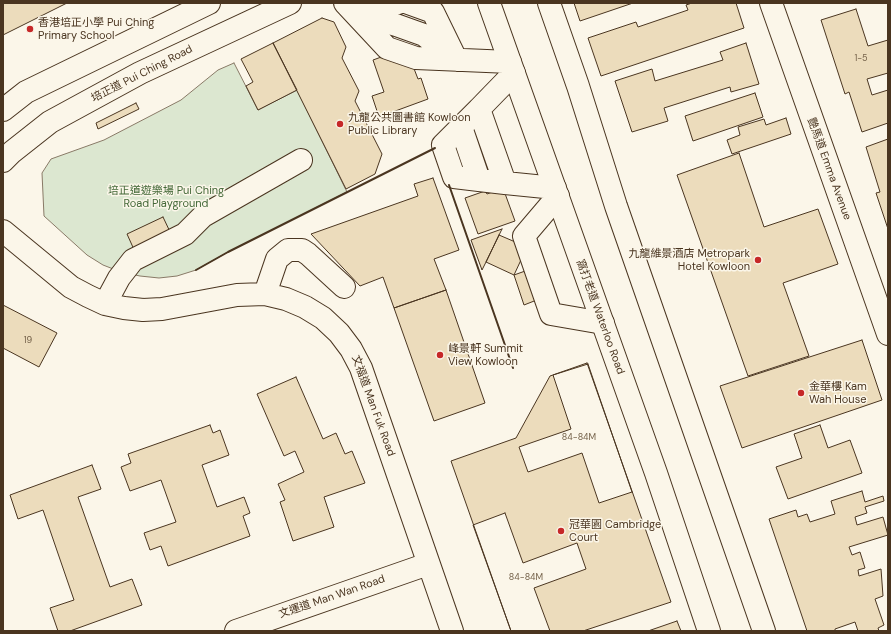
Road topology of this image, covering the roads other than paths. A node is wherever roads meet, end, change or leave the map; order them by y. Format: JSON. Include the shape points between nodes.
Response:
{"nodes":[{"id":1,"x":209,"y":3,"type":"edge"},
{"id":2,"x":290,"y":3,"type":"edge"},
{"id":3,"x":398,"y":3,"type":"edge"},
{"id":4,"x":408,"y":3,"type":"edge"},
{"id":5,"x":489,"y":3,"type":"edge"},
{"id":6,"x":549,"y":3,"type":"edge"},
{"id":7,"x":771,"y":3,"type":"edge"},
{"id":8,"x":350,"y":8,"type":"edge"},
{"id":9,"x":457,"y":60,"type":"junction"},
{"id":10,"x":512,"y":67,"type":"junction"},
{"id":11,"x":478,"y":109,"type":"junction"},
{"id":12,"x":3,"y":110,"type":"edge"},
{"id":13,"x":301,"y":160,"type":"dead end"},
{"id":14,"x":3,"y":161,"type":"edge"},
{"id":15,"x":505,"y":183,"type":"junction"},
{"id":16,"x":556,"y":192,"type":"junction"},
{"id":17,"x":3,"y":231,"type":"edge"},
{"id":18,"x":344,"y":287,"type":"dead end"},
{"id":19,"x":265,"y":294,"type":"junction"},
{"id":20,"x":105,"y":304,"type":"junction"},
{"id":21,"x":603,"y":323,"type":"junction"},
{"id":22,"x":888,"y":334,"type":"edge"},
{"id":23,"x":428,"y":564,"type":"junction"},
{"id":24,"x":236,"y":631,"type":"edge"},
{"id":25,"x":452,"y":631,"type":"edge"},
{"id":26,"x":709,"y":631,"type":"edge"},
{"id":27,"x":764,"y":631,"type":"edge"}],
"edges":[{"from":1,"to":12,"type":"main road","via":[[26,92]]},
{"from":2,"to":14,"type":"main road","name":"培正道 Pui Ching Road","via":[[140,73],[50,122]]},
{"from":3,"to":8,"type":"main road"},
{"from":4,"to":9,"type":"main road","via":[[433,12]]},
{"from":5,"to":10,"type":"main road","name":"窩打老道 Waterloo Road"},
{"from":6,"to":27,"type":"main road","via":[[616,206]]},
{"from":7,"to":22,"type":"main road","name":"艷馬道 Emma Avenue"},
{"from":8,"to":9,"type":"main road","via":[[387,48],[416,58]]},
{"from":9,"to":10,"type":"main road"},
{"from":10,"to":11,"type":"main road"},
{"from":10,"to":16,"type":"main road","name":"窩打老道 Waterloo Road"},
{"from":11,"to":15,"type":"main road"},
{"from":11,"to":15,"type":"main road","via":[[461,127],[479,180]]},
{"from":13,"to":20,"type":"main road","via":[[203,216],[185,234],[133,260],[119,278]]},
{"from":15,"to":16,"type":"main road"},
{"from":16,"to":21,"type":"main road","name":"窩打老道 Waterloo Road"},
{"from":16,"to":21,"type":"main road","via":[[524,236],[551,314]]},
{"from":17,"to":20,"type":"main road","name":"文福道 Man Fuk Road","via":[[71,287]]},
{"from":18,"to":19,"type":"main road","via":[[302,250],[288,250],[277,259]]},
{"from":19,"to":20,"type":"main road","name":"文福道 Man Fuk Road","via":[[237,294],[162,309],[143,310]]},
{"from":19,"to":23,"type":"main road","name":"文福道 Man Fuk Road","via":[[299,304],[323,318],[351,349],[361,368]]},
{"from":21,"to":26,"type":"main road","name":"窩打老道 Waterloo Road"},
{"from":23,"to":24,"type":"main road","name":"文運道 Man Wan Road"},
{"from":23,"to":25,"type":"main road","name":"文福道 Man Fuk Road"}]}
